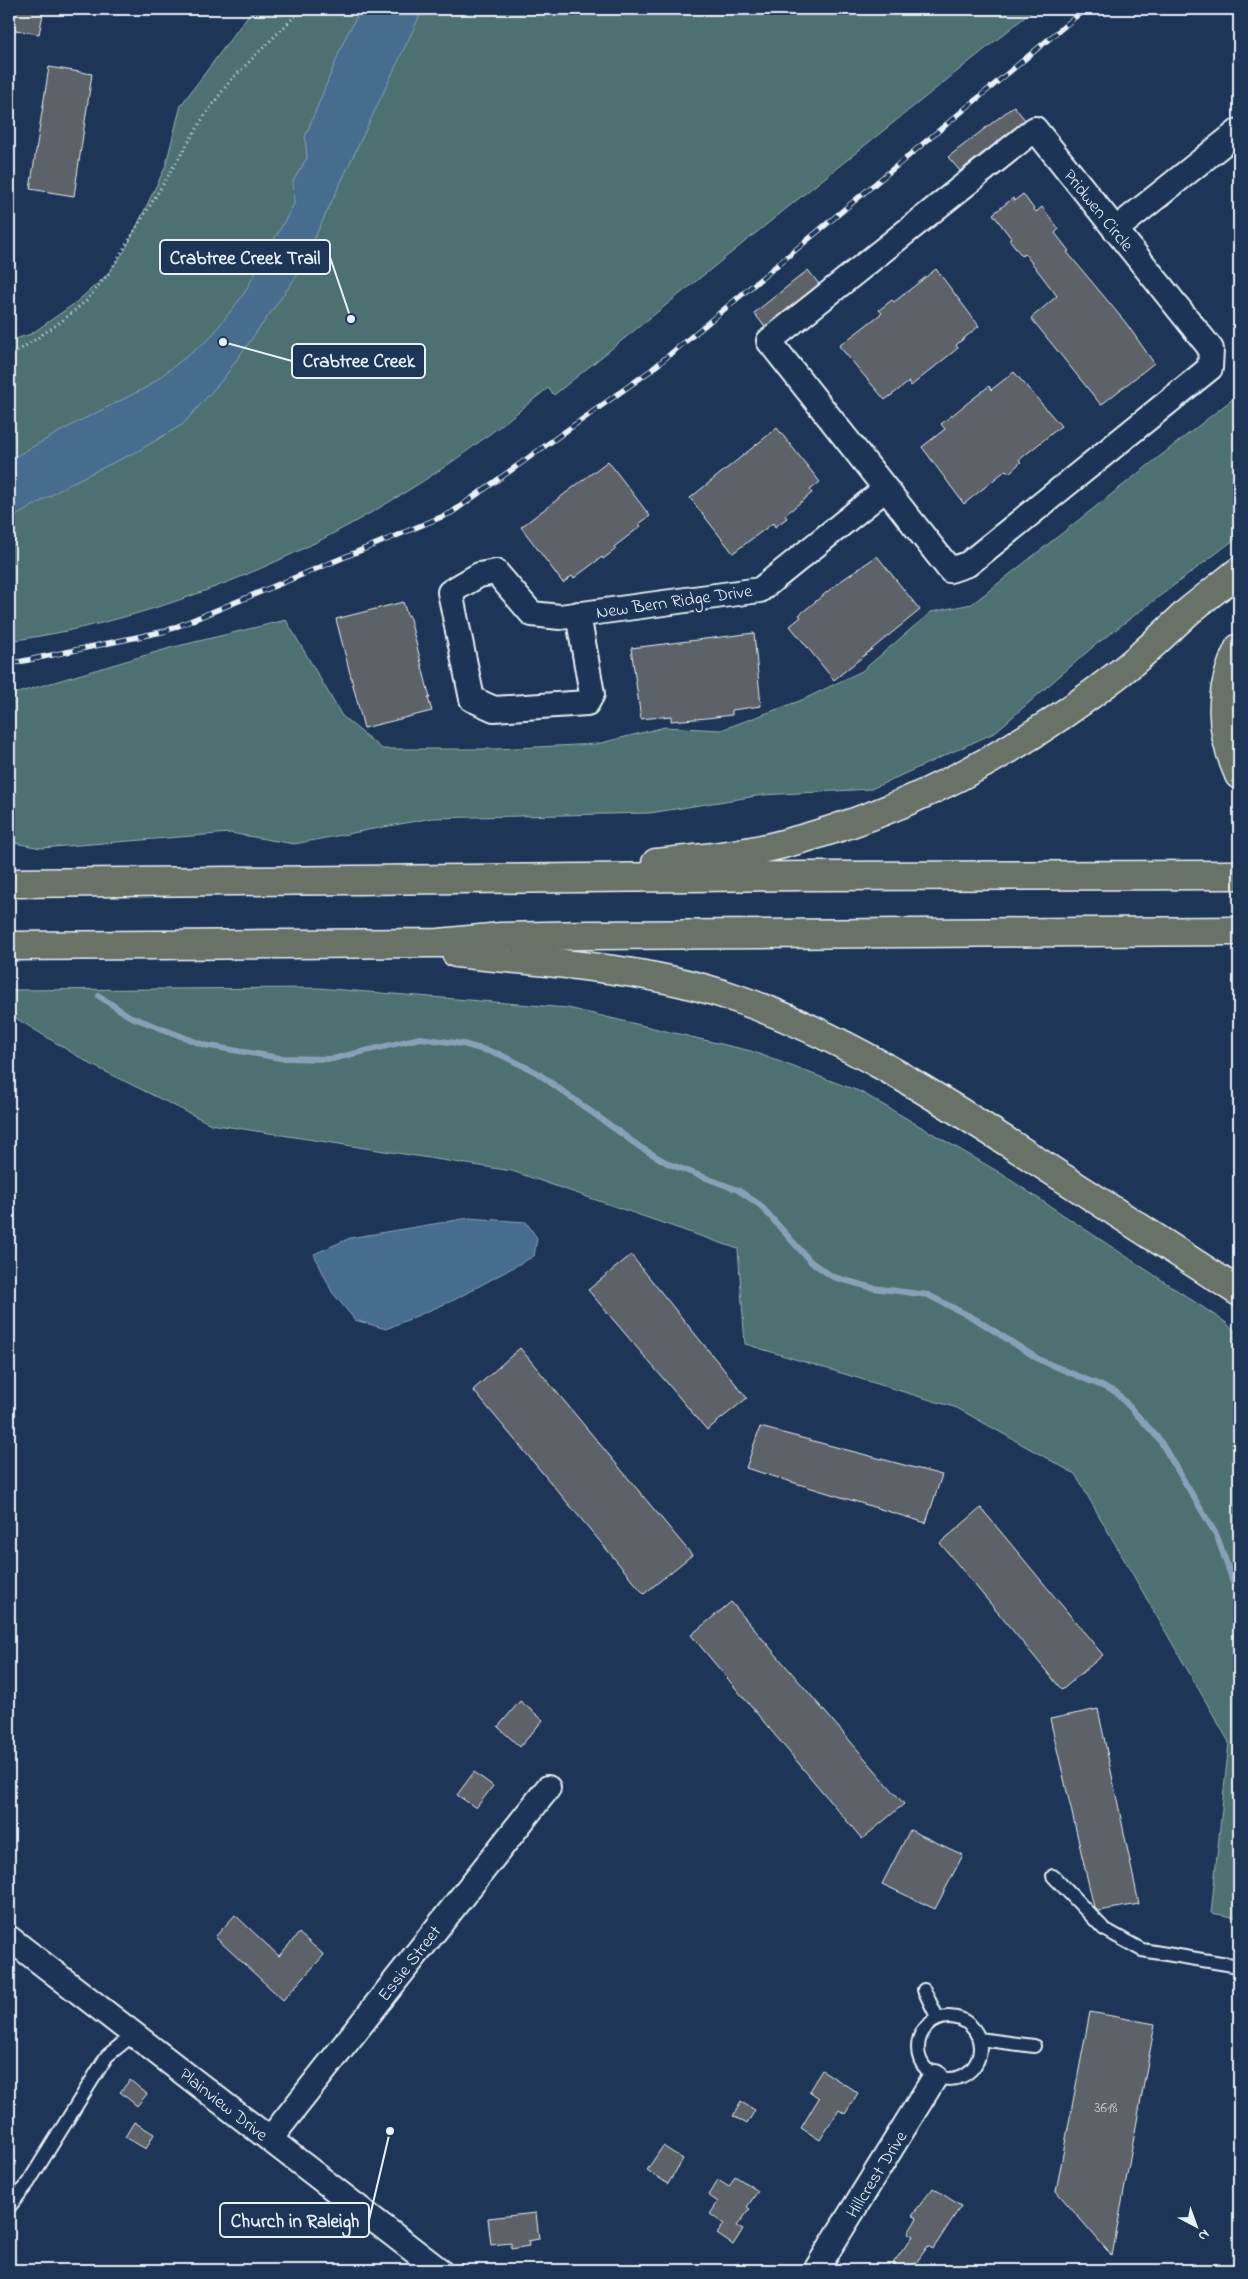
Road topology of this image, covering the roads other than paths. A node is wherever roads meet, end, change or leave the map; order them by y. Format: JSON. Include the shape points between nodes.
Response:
{"nodes":[{"id":1,"x":1239,"y":131,"type":"edge"},
{"id":2,"x":1115,"y":230,"type":"junction"},
{"id":3,"x":884,"y":490,"type":"junction"},
{"id":4,"x":1239,"y":571,"type":"edge"},
{"id":5,"x":578,"y":614,"type":"junction"},
{"id":6,"x":1239,"y":648,"type":"edge"},
{"id":7,"x":1239,"y":775,"type":"edge"},
{"id":8,"x":1239,"y":875,"type":"edge"},
{"id":9,"x":475,"y":880,"type":"junction"},
{"id":10,"x":9,"y":883,"type":"edge"},
{"id":11,"x":1239,"y":931,"type":"edge"},
{"id":12,"x":365,"y":943,"type":"junction"},
{"id":13,"x":9,"y":946,"type":"edge"},
{"id":14,"x":1239,"y":1292,"type":"edge"},
{"id":15,"x":548,"y":1788,"type":"dead end"},
{"id":16,"x":1053,"y":1876,"type":"dead end"},
{"id":17,"x":9,"y":1938,"type":"edge"},
{"id":18,"x":1239,"y":1966,"type":"edge"},
{"id":19,"x":924,"y":1990,"type":"dead end"},
{"id":20,"x":938,"y":2019,"type":"junction"},
{"id":21,"x":134,"y":2034,"type":"junction"},
{"id":22,"x":979,"y":2039,"type":"junction"},
{"id":23,"x":1034,"y":2046,"type":"dead end"},
{"id":24,"x":935,"y":2077,"type":"junction"},
{"id":25,"x":270,"y":2139,"type":"junction"},
{"id":26,"x":9,"y":2207,"type":"edge"},
{"id":27,"x":439,"y":2270,"type":"edge"},
{"id":28,"x":816,"y":2270,"type":"edge"}],
"edges":[{"from":1,"to":2,"type":"street"},
{"from":2,"to":3,"type":"street","name":"Pridwen Circle","via":[[1211,349],[1210,368],[968,564],[950,570]]},
{"from":2,"to":3,"type":"street","name":"Pridwen Circle","via":[[1035,129],[769,341]]},
{"from":3,"to":5,"type":"street","name":"New Bern Ridge Drive","via":[[760,590]]},
{"from":4,"to":9,"type":"highway","via":[[1124,670],[1029,738],[955,780],[870,817],[783,845],[736,854]]},
{"from":5,"to":5,"type":"street","name":"New Bern Ridge Drive","via":[[560,617],[532,614],[496,572],[479,575],[450,592],[472,699],[494,709],[587,703],[592,694]]},
{"from":6,"to":7,"type":"highway","via":[[1222,703],[1226,736]]},
{"from":8,"to":9,"type":"highway"},
{"from":9,"to":10,"type":"highway"},
{"from":11,"to":12,"type":"highway","via":[[588,935],[501,937],[439,943]]},
{"from":12,"to":13,"type":"highway"},
{"from":12,"to":14,"type":"highway","via":[[640,975],[735,998],[850,1048],[935,1096]]},
{"from":15,"to":25,"type":"street","name":"Essie Street"},
{"from":16,"to":18,"type":"lane","via":[[1104,1930],[1142,1950]]},
{"from":17,"to":21,"type":"street","name":"Plainview Drive"},
{"from":19,"to":20,"type":"lane"},
{"from":20,"to":22,"type":"lane","via":[[958,2018],[974,2030]]},
{"from":20,"to":24,"type":"lane","via":[[922,2031],[918,2047],[920,2062]]},
{"from":21,"to":25,"type":"street","name":"Plainview Drive"},
{"from":21,"to":26,"type":"lane","via":[[107,2056],[28,2183]]},
{"from":22,"to":23,"type":"lane"},
{"from":22,"to":24,"type":"lane","via":[[978,2059],[966,2075],[945,2080]]},
{"from":24,"to":28,"type":"street","name":"Hillcrest Drive"},
{"from":25,"to":27,"type":"street","name":"Plainview Drive"}]}
